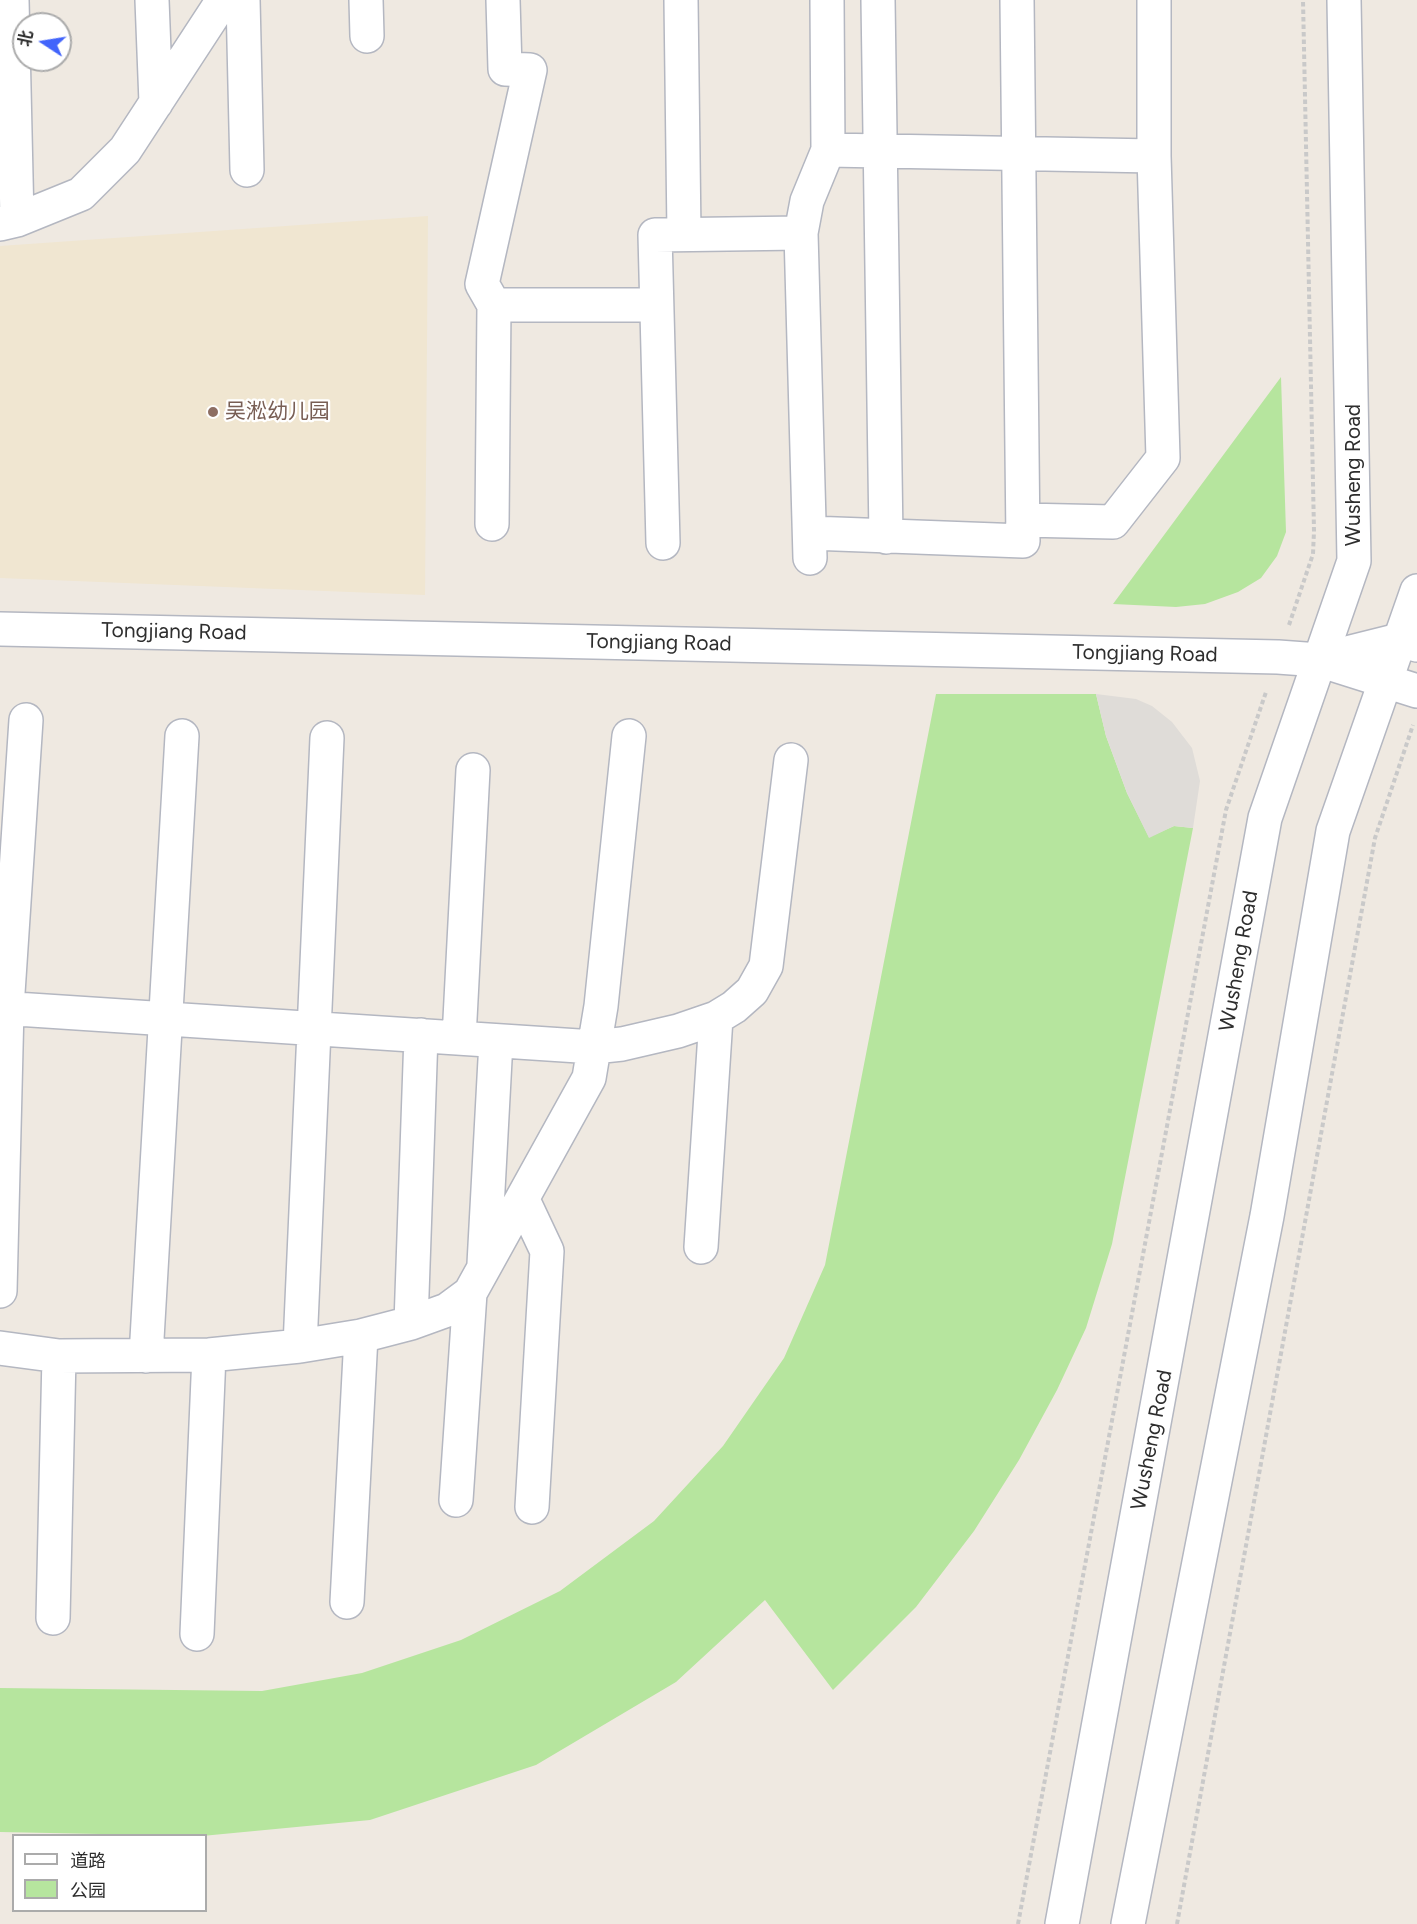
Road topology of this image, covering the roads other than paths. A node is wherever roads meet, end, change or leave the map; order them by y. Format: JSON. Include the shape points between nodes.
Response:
{"nodes":[{"id":1,"x":12,"y":0,"type":"edge"},
{"id":2,"x":152,"y":0,"type":"edge"},
{"id":3,"x":223,"y":0,"type":"edge"},
{"id":4,"x":243,"y":0,"type":"edge"},
{"id":5,"x":366,"y":0,"type":"edge"},
{"id":6,"x":503,"y":0,"type":"edge"},
{"id":7,"x":681,"y":0,"type":"edge"},
{"id":8,"x":827,"y":0,"type":"edge"},
{"id":9,"x":878,"y":0,"type":"edge"},
{"id":10,"x":1017,"y":0,"type":"edge"},
{"id":11,"x":1154,"y":0,"type":"edge"},
{"id":12,"x":1344,"y":0,"type":"edge"},
{"id":13,"x":367,"y":36,"type":"dead end"},
{"id":14,"x":156,"y":103,"type":"junction"},
{"id":15,"x":828,"y":150,"type":"junction"},
{"id":16,"x":880,"y":151,"type":"junction"},
{"id":17,"x":1018,"y":152,"type":"junction"},
{"id":18,"x":1154,"y":156,"type":"junction"},
{"id":19,"x":247,"y":170,"type":"dead end"},
{"id":20,"x":8,"y":222,"type":"edge"},
{"id":21,"x":801,"y":233,"type":"junction"},
{"id":22,"x":684,"y":234,"type":"junction"},
{"id":23,"x":494,"y":305,"type":"junction"},
{"id":24,"x":656,"y":305,"type":"junction"},
{"id":25,"x":1023,"y":520,"type":"junction"},
{"id":26,"x":492,"y":524,"type":"dead end"},
{"id":27,"x":886,"y":537,"type":"junction"},
{"id":28,"x":663,"y":543,"type":"dead end"},
{"id":29,"x":1417,"y":591,"type":"edge"},
{"id":30,"x":0,"y":629,"type":"edge"},
{"id":31,"x":1408,"y":643,"type":"edge"},
{"id":32,"x":1319,"y":660,"type":"junction"},
{"id":33,"x":1384,"y":682,"type":"junction"},
{"id":34,"x":1417,"y":691,"type":"edge"},
{"id":35,"x":26,"y":720,"type":"dead end"},
{"id":36,"x":182,"y":736,"type":"dead end"},
{"id":37,"x":628,"y":736,"type":"dead end"},
{"id":38,"x":327,"y":738,"type":"dead end"},
{"id":39,"x":791,"y":760,"type":"dead end"},
{"id":40,"x":473,"y":770,"type":"dead end"},
{"id":41,"x":4,"y":1008,"type":"edge"},
{"id":42,"x":716,"y":1018,"type":"junction"},
{"id":43,"x":165,"y":1019,"type":"junction"},
{"id":44,"x":314,"y":1028,"type":"junction"},
{"id":45,"x":421,"y":1035,"type":"junction"},
{"id":46,"x":459,"y":1038,"type":"junction"},
{"id":47,"x":496,"y":1041,"type":"junction"},
{"id":48,"x":594,"y":1047,"type":"junction"},
{"id":49,"x":523,"y":1200,"type":"junction"},
{"id":50,"x":702,"y":1247,"type":"dead end"},
{"id":51,"x":477,"y":1282,"type":"junction"},
{"id":52,"x":0,"y":1291,"type":"edge"},
{"id":53,"x":411,"y":1323,"type":"junction"},
{"id":54,"x":361,"y":1336,"type":"junction"},
{"id":55,"x":300,"y":1346,"type":"junction"},
{"id":56,"x":0,"y":1348,"type":"edge"},
{"id":57,"x":209,"y":1355,"type":"junction"},
{"id":58,"x":59,"y":1356,"type":"junction"},
{"id":59,"x":146,"y":1356,"type":"junction"},
{"id":60,"x":456,"y":1500,"type":"dead end"},
{"id":61,"x":531,"y":1508,"type":"dead end"},
{"id":62,"x":347,"y":1602,"type":"dead end"},
{"id":63,"x":53,"y":1618,"type":"dead end"},
{"id":64,"x":197,"y":1634,"type":"dead end"},
{"id":65,"x":1062,"y":1924,"type":"edge"},
{"id":66,"x":1128,"y":1924,"type":"edge"}],
"edges":[{"from":1,"to":20,"type":"street"},
{"from":2,"to":14,"type":"street"},
{"from":3,"to":14,"type":"street"},
{"from":4,"to":19,"type":"street"},
{"from":5,"to":13,"type":"street"},
{"from":6,"to":23,"type":"street","via":[[505,69],[530,70],[482,284]]},
{"from":7,"to":22,"type":"street"},
{"from":8,"to":15,"type":"street"},
{"from":9,"to":16,"type":"street"},
{"from":10,"to":17,"type":"street"},
{"from":11,"to":18,"type":"street"},
{"from":12,"to":32,"type":"street","name":"Wusheng Road","via":[[1355,535],[1354,561]]},
{"from":14,"to":20,"type":"street","via":[[125,150],[81,194]]},
{"from":15,"to":16,"type":"street"},
{"from":15,"to":21,"type":"street","via":[[807,201]]},
{"from":16,"to":17,"type":"street"},
{"from":16,"to":27,"type":"street"},
{"from":17,"to":18,"type":"street"},
{"from":17,"to":25,"type":"street"},
{"from":18,"to":25,"type":"street","via":[[1163,458],[1113,522]]},
{"from":21,"to":22,"type":"street"},
{"from":21,"to":27,"type":"street","via":[[810,546]]},
{"from":22,"to":24,"type":"street","via":[[655,235]]},
{"from":23,"to":24,"type":"street"},
{"from":23,"to":26,"type":"street"},
{"from":24,"to":28,"type":"street"},
{"from":25,"to":27,"type":"street","via":[[1023,541]]},
{"from":29,"to":31,"type":"street"},
{"from":30,"to":32,"type":"street","name":"Tongjiang Road"},
{"from":31,"to":32,"type":"street"},
{"from":31,"to":33,"type":"street"},
{"from":32,"to":33,"type":"street"},
{"from":32,"to":65,"type":"street","name":"Wusheng Road","via":[[1265,818]]},
{"from":33,"to":34,"type":"street"},
{"from":33,"to":66,"type":"street","via":[[1333,831],[1267,1216]]},
{"from":35,"to":41,"type":"street"},
{"from":36,"to":43,"type":"street"},
{"from":37,"to":48,"type":"street"},
{"from":38,"to":44,"type":"street"},
{"from":39,"to":42,"type":"street","via":[[766,966],[752,991]]},
{"from":40,"to":46,"type":"street"},
{"from":41,"to":43,"type":"street"},
{"from":41,"to":52,"type":"street"},
{"from":42,"to":48,"type":"street","via":[[622,1044]]},
{"from":42,"to":50,"type":"street"},
{"from":43,"to":44,"type":"street"},
{"from":43,"to":59,"type":"street"},
{"from":44,"to":45,"type":"street"},
{"from":44,"to":55,"type":"street"},
{"from":45,"to":46,"type":"street"},
{"from":45,"to":53,"type":"street"},
{"from":46,"to":47,"type":"street"},
{"from":47,"to":48,"type":"street"},
{"from":47,"to":51,"type":"street"},
{"from":48,"to":49,"type":"street","via":[[589,1078]]},
{"from":49,"to":51,"type":"street"},
{"from":49,"to":61,"type":"street","via":[[547,1251]]},
{"from":51,"to":53,"type":"street","via":[[447,1310]]},
{"from":51,"to":60,"type":"street"},
{"from":53,"to":54,"type":"street"},
{"from":54,"to":55,"type":"street"},
{"from":54,"to":62,"type":"street"},
{"from":55,"to":57,"type":"street"},
{"from":56,"to":58,"type":"street"},
{"from":57,"to":59,"type":"street"},
{"from":57,"to":64,"type":"street"},
{"from":58,"to":59,"type":"street"},
{"from":58,"to":63,"type":"street"}]}
